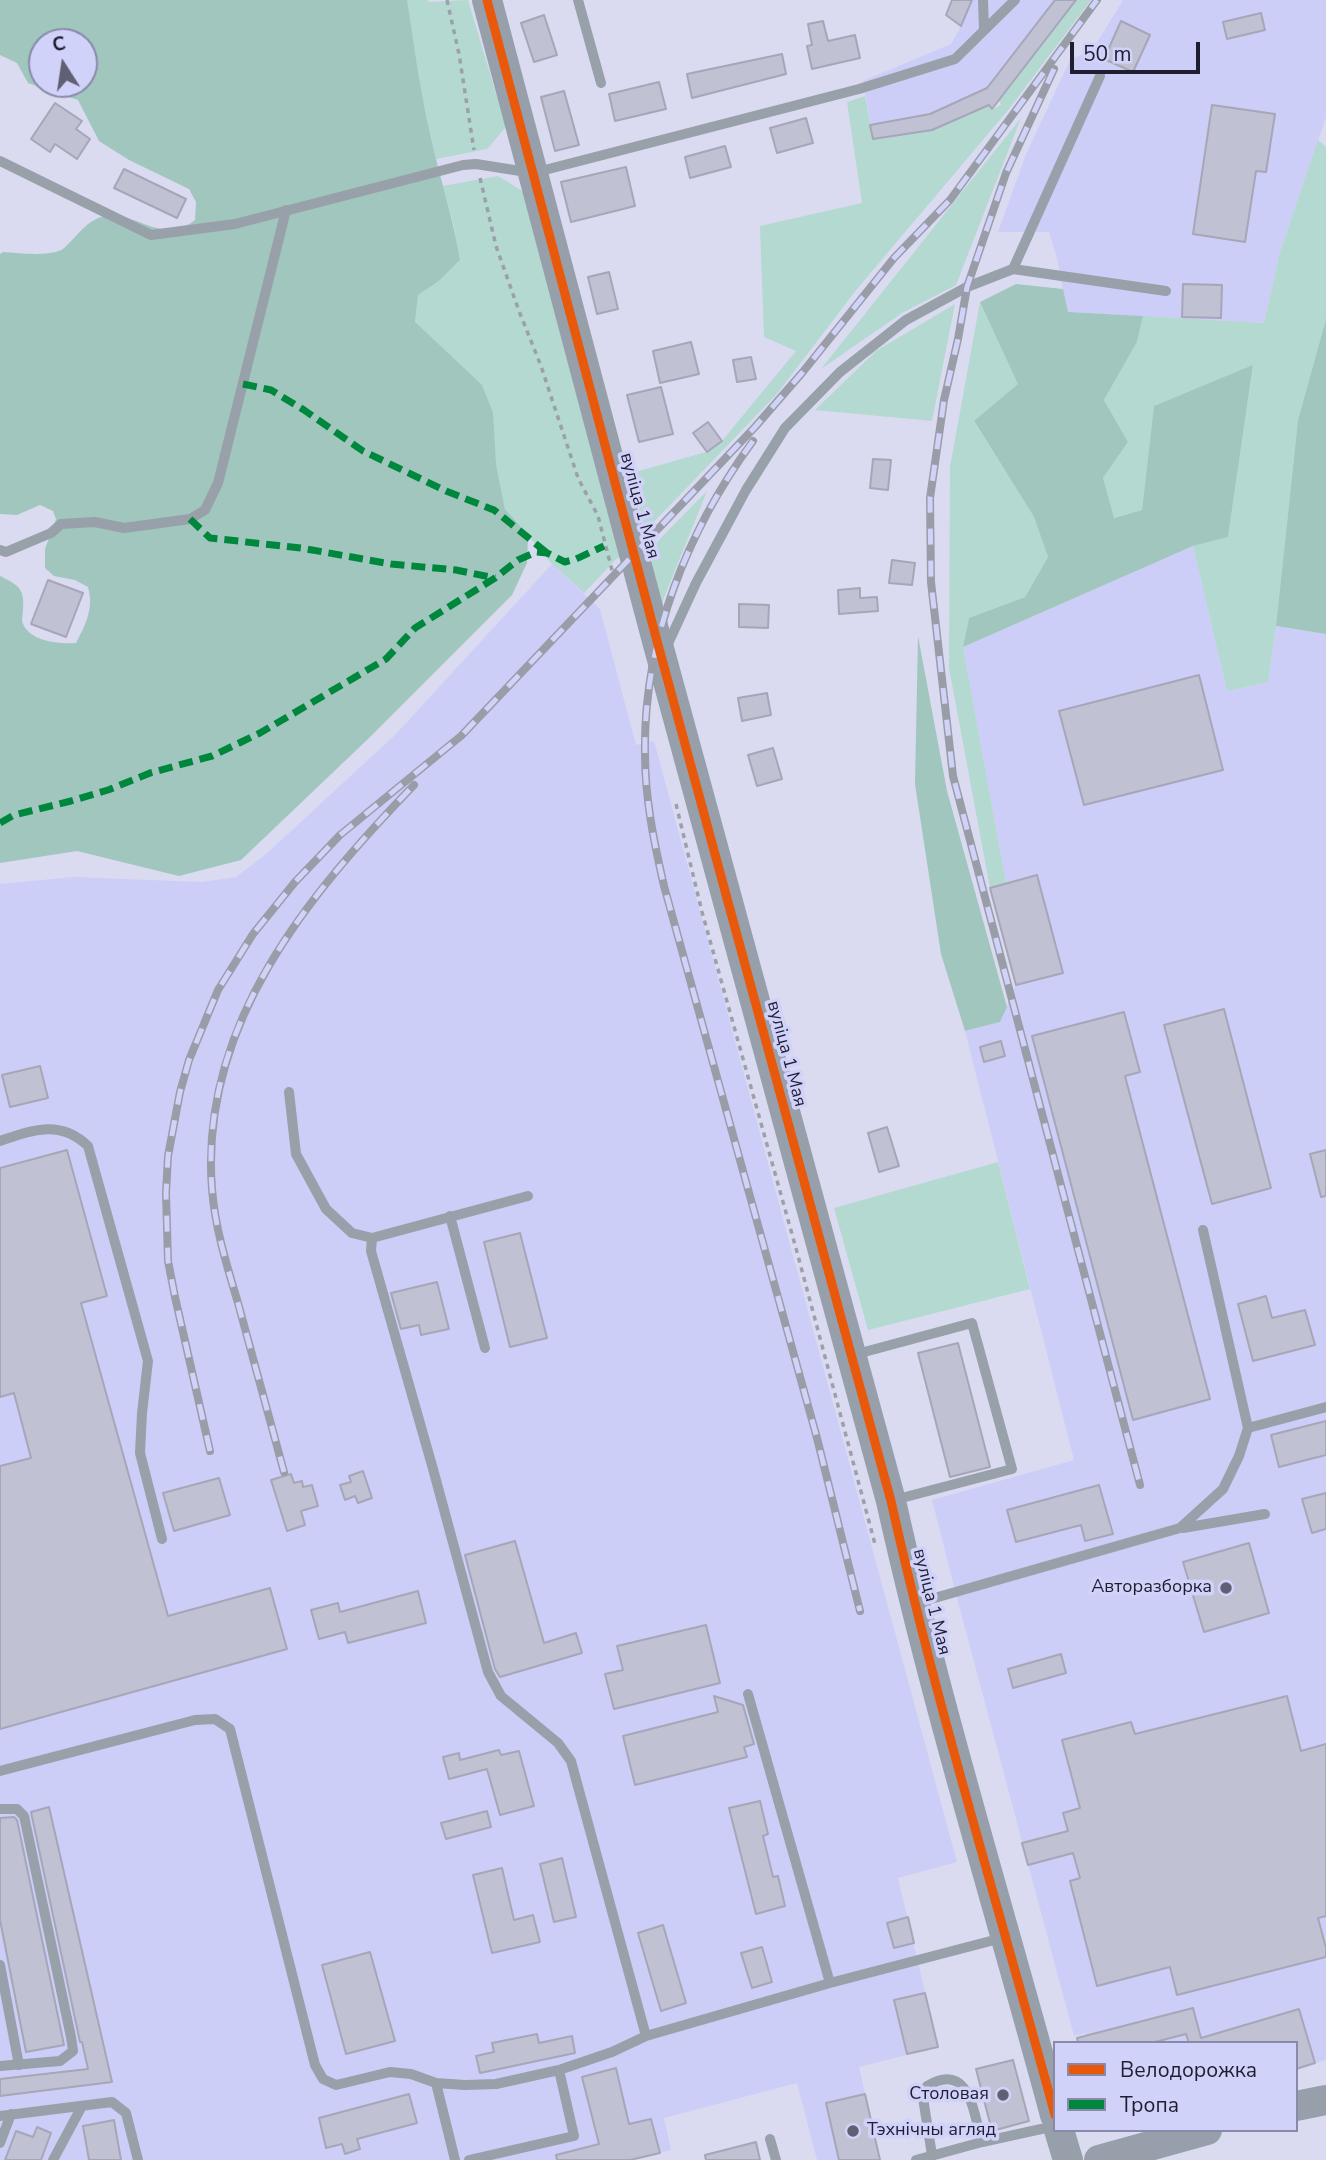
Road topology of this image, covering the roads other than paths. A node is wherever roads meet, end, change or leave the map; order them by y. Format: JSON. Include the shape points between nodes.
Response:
{"nodes":[{"id":1,"x":487,"y":0,"type":"edge"},
{"id":2,"x":578,"y":0,"type":"edge"},
{"id":3,"x":983,"y":0,"type":"edge"},
{"id":4,"x":1015,"y":0,"type":"edge"},
{"id":5,"x":984,"y":30,"type":"junction"},
{"id":6,"x":1100,"y":76,"type":"dead end"},
{"id":7,"x":601,"y":83,"type":"dead end"},
{"id":8,"x":0,"y":161,"type":"edge"},
{"id":9,"x":533,"y":173,"type":"junction"},
{"id":10,"x":286,"y":210,"type":"junction"},
{"id":11,"x":1013,"y":269,"type":"junction"},
{"id":12,"x":1166,"y":291,"type":"dead end"},
{"id":13,"x":0,"y":550,"type":"edge"},
{"id":14,"x":661,"y":656,"type":"junction"},
{"id":15,"x":289,"y":1092,"type":"dead end"},
{"id":16,"x":0,"y":1141,"type":"edge"},
{"id":17,"x":528,"y":1196,"type":"dead end"},
{"id":18,"x":450,"y":1216,"type":"junction"},
{"id":19,"x":1203,"y":1230,"type":"dead end"},
{"id":20,"x":372,"y":1237,"type":"junction"},
{"id":21,"x":485,"y":1348,"type":"dead end"},
{"id":22,"x":852,"y":1355,"type":"junction"},
{"id":23,"x":1326,"y":1406,"type":"edge"},
{"id":24,"x":1248,"y":1428,"type":"junction"},
{"id":25,"x":891,"y":1501,"type":"junction"},
{"id":26,"x":1265,"y":1514,"type":"dead end"},
{"id":27,"x":1180,"y":1528,"type":"junction"},
{"id":28,"x":162,"y":1539,"type":"dead end"},
{"id":29,"x":914,"y":1604,"type":"junction"},
{"id":30,"x":748,"y":1694,"type":"dead end"},
{"id":31,"x":0,"y":1771,"type":"edge"},
{"id":32,"x":0,"y":1810,"type":"edge"},
{"id":33,"x":1005,"y":1937,"type":"junction"},
{"id":34,"x":0,"y":1965,"type":"edge"},
{"id":35,"x":830,"y":1983,"type":"junction"},
{"id":36,"x":646,"y":2036,"type":"junction"},
{"id":37,"x":19,"y":2065,"type":"junction"},
{"id":38,"x":0,"y":2066,"type":"edge"},
{"id":39,"x":559,"y":2070,"type":"junction"},
{"id":40,"x":436,"y":2083,"type":"junction"},
{"id":41,"x":1326,"y":2100,"type":"edge"},
{"id":42,"x":82,"y":2106,"type":"junction"},
{"id":43,"x":1298,"y":2106,"type":"edge"},
{"id":44,"x":1053,"y":2108,"type":"edge"},
{"id":45,"x":6,"y":2115,"type":"edge"},
{"id":46,"x":1053,"y":2126,"type":"edge"},
{"id":47,"x":1060,"y":2132,"type":"edge"},
{"id":48,"x":1200,"y":2132,"type":"edge"},
{"id":49,"x":770,"y":2138,"type":"dead end"},
{"id":50,"x":982,"y":2142,"type":"junction"},
{"id":51,"x":0,"y":2143,"type":"edge"},
{"id":52,"x":932,"y":2155,"type":"junction"},
{"id":53,"x":53,"y":2160,"type":"edge"},
{"id":54,"x":138,"y":2160,"type":"edge"},
{"id":55,"x":455,"y":2160,"type":"edge"},
{"id":56,"x":469,"y":2160,"type":"edge"},
{"id":57,"x":776,"y":2160,"type":"edge"},
{"id":58,"x":916,"y":2160,"type":"edge"},
{"id":59,"x":1068,"y":2160,"type":"edge"},
{"id":60,"x":1099,"y":2160,"type":"edge"}],
"edges":[{"from":1,"to":9,"type":"street","name":"вуліца 1 Мая"},
{"from":2,"to":7,"type":"lane"},
{"from":3,"to":5,"type":"lane"},
{"from":4,"to":5,"type":"lane"},
{"from":5,"to":9,"type":"lane","via":[[955,59],[943,63]]},
{"from":6,"to":11,"type":"lane"},
{"from":8,"to":10,"type":"lane","via":[[151,235],[235,224]]},
{"from":9,"to":10,"type":"lane","via":[[477,164]]},
{"from":9,"to":14,"type":"street","name":"вуліца 1 Мая"},
{"from":10,"to":13,"type":"lane","via":[[218,482],[205,510],[190,519],[124,527],[95,522],[61,524],[51,533],[6,552]]},
{"from":11,"to":12,"type":"lane"},
{"from":11,"to":14,"type":"lane","via":[[967,287],[906,320],[840,372],[785,428],[739,502]]},
{"from":14,"to":22,"type":"street","name":"вуліца 1 Мая"},
{"from":15,"to":20,"type":"lane","via":[[296,1154],[326,1209],[352,1233]]},
{"from":16,"to":28,"type":"lane","via":[[36,1129],[58,1129],[78,1136],[88,1146],[148,1361],[140,1453]]},
{"from":17,"to":18,"type":"lane"},
{"from":18,"to":20,"type":"lane"},
{"from":18,"to":21,"type":"lane"},
{"from":19,"to":24,"type":"lane"},
{"from":20,"to":36,"type":"lane","via":[[371,1251],[488,1672],[501,1696],[558,1743],[571,1761]]},
{"from":22,"to":25,"type":"street","name":"вуліца 1 Мая"},
{"from":22,"to":25,"type":"lane","via":[[972,1323],[1012,1469]]},
{"from":23,"to":24,"type":"lane"},
{"from":24,"to":27,"type":"lane","via":[[1223,1489]]},
{"from":25,"to":29,"type":"street","name":"вуліца 1 Мая"},
{"from":26,"to":27,"type":"lane"},
{"from":27,"to":29,"type":"lane"},
{"from":29,"to":33,"type":"street","name":"вуліца 1 Мая"},
{"from":30,"to":35,"type":"lane"},
{"from":31,"to":40,"type":"lane","via":[[195,1720],[215,1719],[230,1729],[315,2065],[323,2079],[336,2085],[390,2072]]},
{"from":32,"to":37,"type":"lane","via":[[17,1809],[24,1816],[73,2051],[60,2061]]},
{"from":33,"to":35,"type":"lane"},
{"from":33,"to":44,"type":"street","name":"вуліца 1 Мая"},
{"from":34,"to":37,"type":"lane"},
{"from":35,"to":36,"type":"lane"},
{"from":36,"to":39,"type":"lane"},
{"from":37,"to":38,"type":"lane"},
{"from":39,"to":40,"type":"lane","via":[[496,2084]]},
{"from":39,"to":56,"type":"lane","via":[[574,2136]]},
{"from":40,"to":55,"type":"lane"},
{"from":41,"to":43,"type":"street"},
{"from":42,"to":45,"type":"lane"},
{"from":42,"to":53,"type":"lane"},
{"from":42,"to":54,"type":"lane","via":[[112,2102],[126,2113]]},
{"from":45,"to":51,"type":"lane"},
{"from":46,"to":50,"type":"lane"},
{"from":47,"to":59,"type":"street"},
{"from":48,"to":60,"type":"street"},
{"from":49,"to":57,"type":"lane"},
{"from":50,"to":52,"type":"lane"},
{"from":50,"to":52,"type":"lane","via":[[967,2090],[959,2081],[938,2080],[927,2086],[922,2098]]},
{"from":52,"to":58,"type":"lane"}]}
